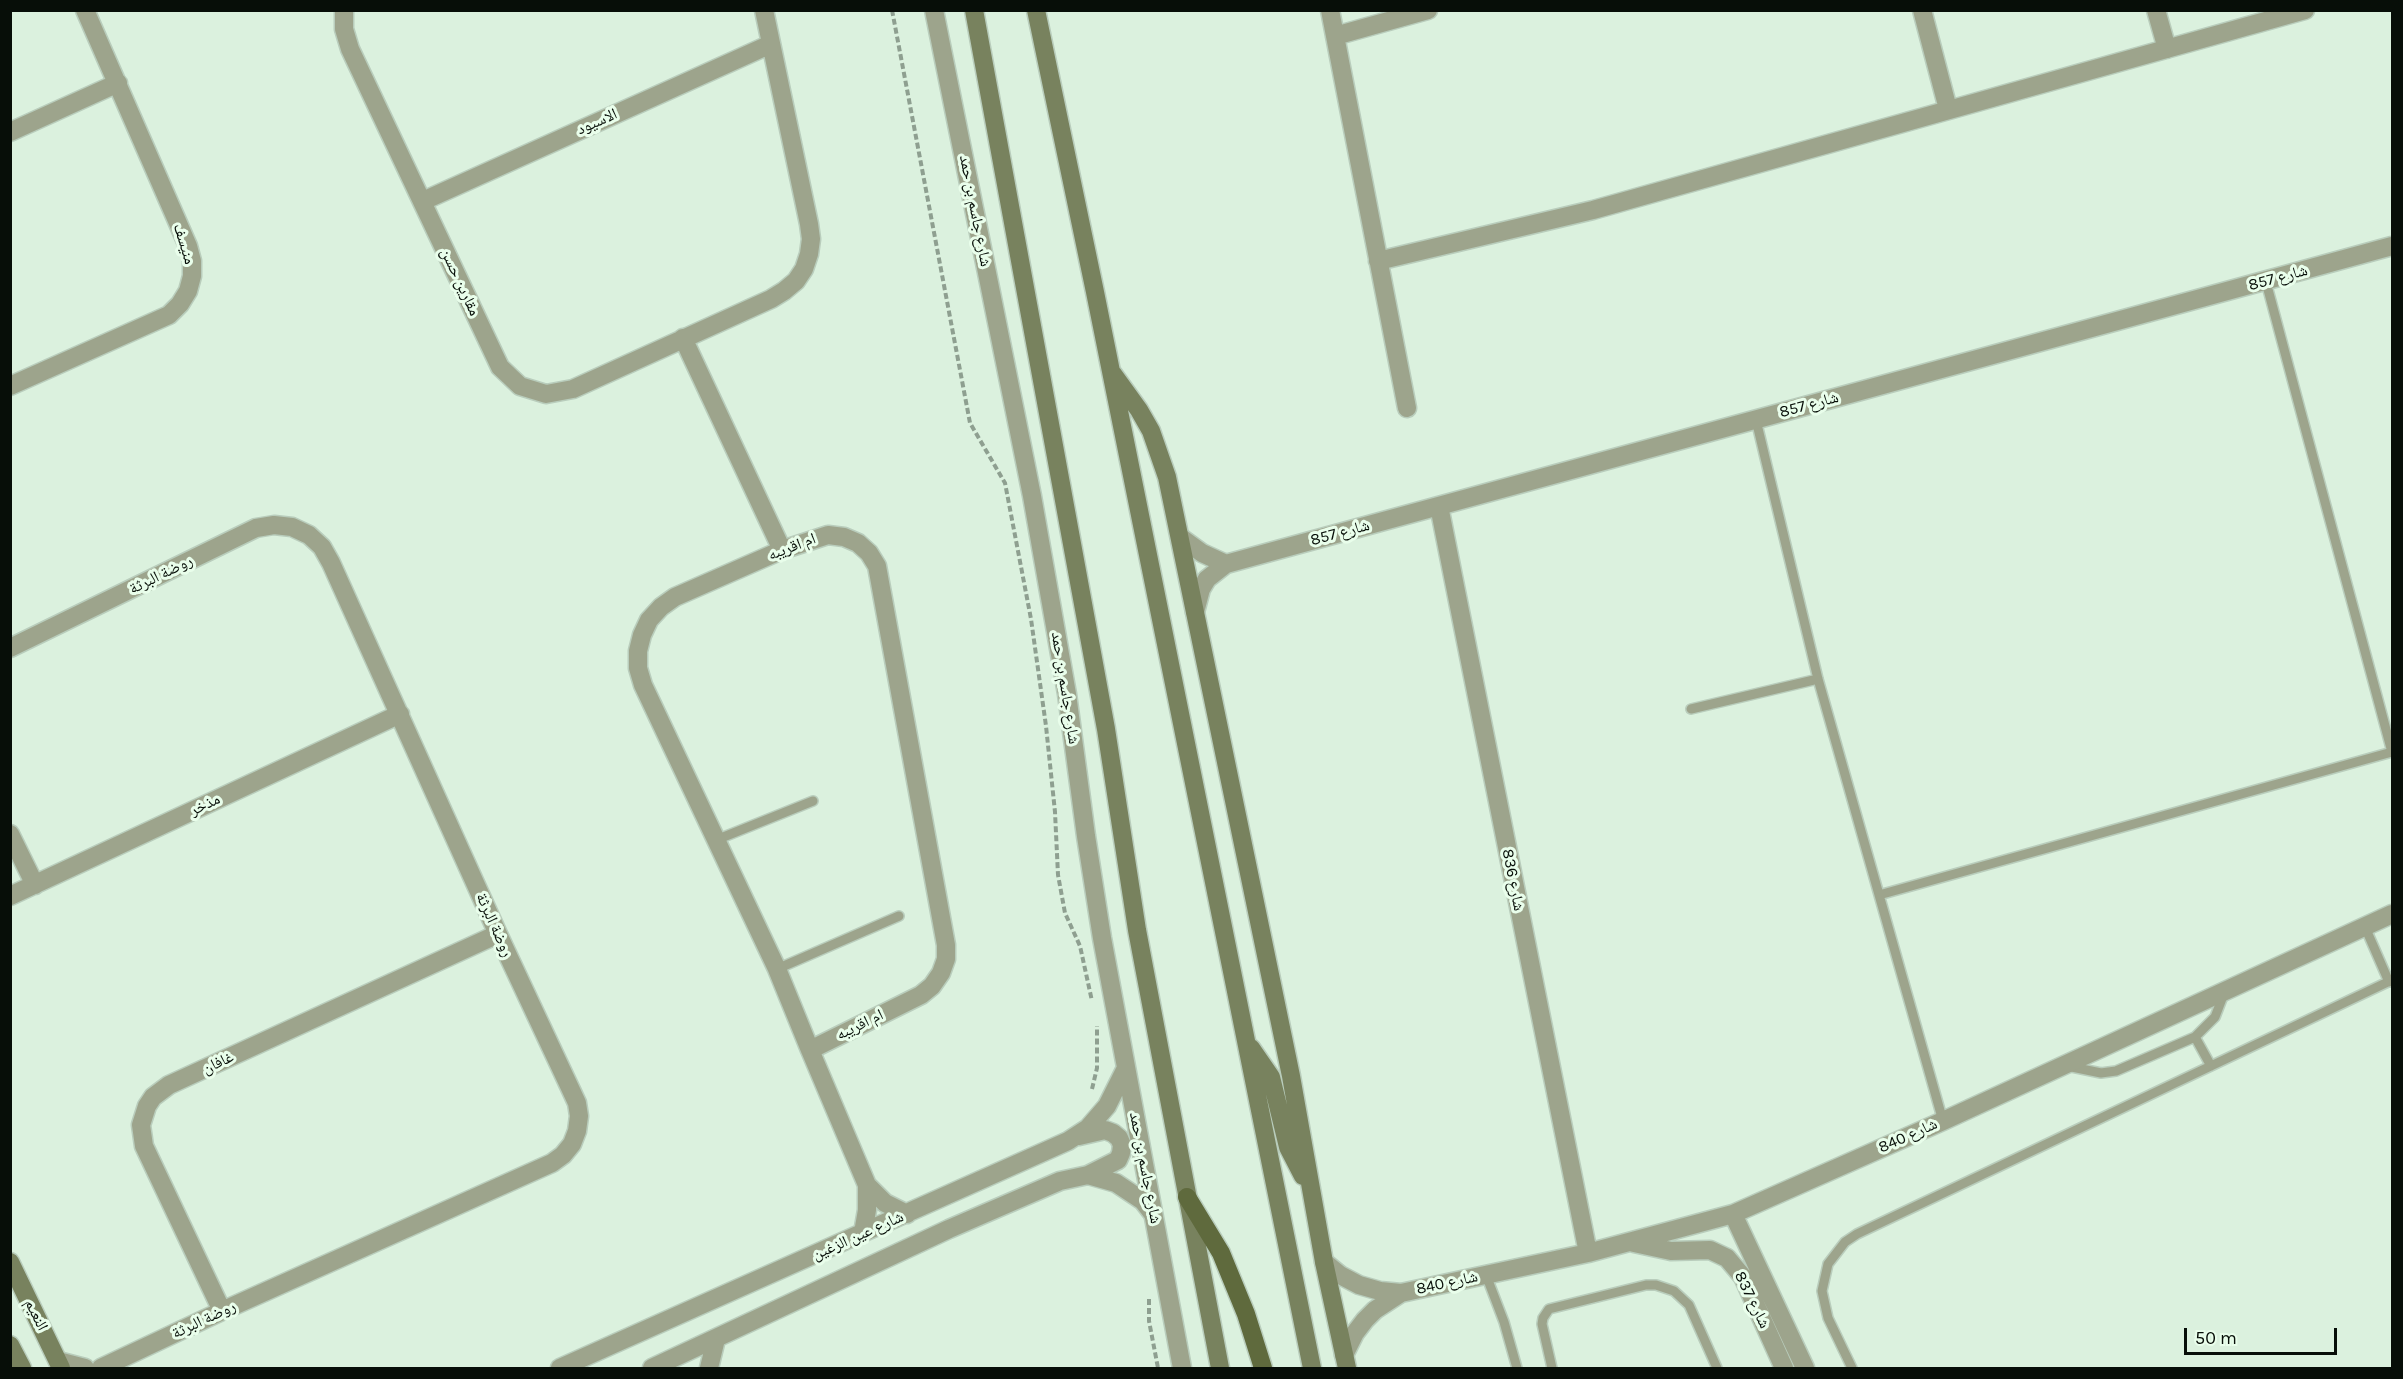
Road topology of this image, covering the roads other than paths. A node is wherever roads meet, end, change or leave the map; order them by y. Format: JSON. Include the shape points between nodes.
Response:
{"nodes":[{"id":1,"x":85,"y":10,"type":"edge"},
{"id":2,"x":344,"y":10,"type":"edge"},
{"id":3,"x":764,"y":10,"type":"edge"},
{"id":4,"x":934,"y":10,"type":"edge"},
{"id":5,"x":974,"y":10,"type":"edge"},
{"id":6,"x":1036,"y":10,"type":"edge"},
{"id":7,"x":1330,"y":10,"type":"edge"},
{"id":8,"x":1428,"y":10,"type":"edge"},
{"id":9,"x":1922,"y":10,"type":"edge"},
{"id":10,"x":2156,"y":10,"type":"edge"},
{"id":11,"x":2305,"y":10,"type":"edge"},
{"id":12,"x":1335,"y":36,"type":"junction"},
{"id":13,"x":771,"y":44,"type":"junction"},
{"id":14,"x":2167,"y":49,"type":"junction"},
{"id":15,"x":118,"y":83,"type":"junction"},
{"id":16,"x":1948,"y":109,"type":"junction"},
{"id":17,"x":10,"y":132,"type":"edge"},
{"id":18,"x":423,"y":201,"type":"junction"},
{"id":19,"x":2392,"y":246,"type":"edge"},
{"id":20,"x":1378,"y":261,"type":"junction"},
{"id":21,"x":2266,"y":282,"type":"junction"},
{"id":22,"x":683,"y":338,"type":"junction"},
{"id":23,"x":1110,"y":370,"type":"junction"},
{"id":24,"x":10,"y":386,"type":"edge"},
{"id":25,"x":1407,"y":408,"type":"dead end"},
{"id":26,"x":1756,"y":420,"type":"junction"},
{"id":27,"x":1439,"y":506,"type":"junction"},
{"id":28,"x":1180,"y":537,"type":"junction"},
{"id":29,"x":782,"y":550,"type":"junction"},
{"id":30,"x":1226,"y":564,"type":"junction"},
{"id":31,"x":1195,"y":612,"type":"junction"},
{"id":32,"x":10,"y":648,"type":"edge"},
{"id":33,"x":1818,"y":679,"type":"junction"},
{"id":34,"x":1690,"y":709,"type":"dead end"},
{"id":35,"x":400,"y":714,"type":"junction"},
{"id":36,"x":2392,"y":752,"type":"edge"},
{"id":37,"x":813,"y":801,"type":"dead end"},
{"id":38,"x":10,"y":834,"type":"edge"},
{"id":39,"x":716,"y":840,"type":"junction"},
{"id":40,"x":34,"y":885,"type":"junction"},
{"id":41,"x":1879,"y":895,"type":"junction"},
{"id":42,"x":10,"y":896,"type":"edge"},
{"id":43,"x":2392,"y":914,"type":"edge"},
{"id":44,"x":899,"y":916,"type":"dead end"},
{"id":45,"x":2365,"y":927,"type":"junction"},
{"id":46,"x":498,"y":934,"type":"junction"},
{"id":47,"x":777,"y":969,"type":"junction"},
{"id":48,"x":2391,"y":981,"type":"edge"},
{"id":49,"x":2225,"y":992,"type":"junction"},
{"id":50,"x":2195,"y":1037,"type":"junction"},
{"id":51,"x":1246,"y":1041,"type":"junction"},
{"id":52,"x":810,"y":1050,"type":"junction"},
{"id":53,"x":2064,"y":1066,"type":"junction"},
{"id":54,"x":2211,"y":1066,"type":"junction"},
{"id":55,"x":1126,"y":1068,"type":"junction"},
{"id":56,"x":1943,"y":1121,"type":"junction"},
{"id":57,"x":1077,"y":1136,"type":"junction"},
{"id":58,"x":1088,"y":1175,"type":"junction"},
{"id":59,"x":867,"y":1185,"type":"junction"},
{"id":60,"x":1311,"y":1191,"type":"junction"},
{"id":61,"x":1187,"y":1197,"type":"junction"},
{"id":62,"x":907,"y":1214,"type":"junction"},
{"id":63,"x":1153,"y":1214,"type":"junction"},
{"id":64,"x":1733,"y":1214,"type":"junction"},
{"id":65,"x":862,"y":1233,"type":"junction"},
{"id":66,"x":1632,"y":1243,"type":"junction"},
{"id":67,"x":1588,"y":1253,"type":"junction"},
{"id":68,"x":10,"y":1262,"type":"edge"},
{"id":69,"x":1324,"y":1262,"type":"junction"},
{"id":70,"x":1486,"y":1275,"type":"junction"},
{"id":71,"x":1401,"y":1293,"type":"junction"},
{"id":72,"x":222,"y":1311,"type":"junction"},
{"id":73,"x":716,"y":1339,"type":"junction"},
{"id":74,"x":11,"y":1346,"type":"edge"},
{"id":75,"x":1346,"y":1362,"type":"edge"},
{"id":76,"x":59,"y":1365,"type":"edge"},
{"id":77,"x":657,"y":1366,"type":"edge"},
{"id":78,"x":22,"y":1368,"type":"edge"},
{"id":79,"x":85,"y":1368,"type":"edge"},
{"id":80,"x":101,"y":1368,"type":"edge"},
{"id":81,"x":560,"y":1368,"type":"edge"},
{"id":82,"x":681,"y":1368,"type":"edge"},
{"id":83,"x":709,"y":1368,"type":"edge"},
{"id":84,"x":1182,"y":1368,"type":"edge"},
{"id":85,"x":1220,"y":1368,"type":"edge"},
{"id":86,"x":1263,"y":1368,"type":"edge"},
{"id":87,"x":1312,"y":1368,"type":"edge"},
{"id":88,"x":1516,"y":1368,"type":"edge"},
{"id":89,"x":1552,"y":1368,"type":"edge"},
{"id":90,"x":1717,"y":1368,"type":"edge"},
{"id":91,"x":1784,"y":1368,"type":"edge"},
{"id":92,"x":1805,"y":1368,"type":"edge"},
{"id":93,"x":1852,"y":1368,"type":"edge"}],
"edges":[{"from":1,"to":15,"type":"street","name":"منيسف"},
{"from":2,"to":18,"type":"street","name":"مقارين حسن","via":[[350,49]]},
{"from":3,"to":13,"type":"street","name":"مقارين حسن"},
{"from":4,"to":55,"type":"street","name":"شارع جاسم بن حمد","via":[[1032,495],[1068,694],[1086,836]]},
{"from":5,"to":61,"type":"main road","name":"شارع جاسم بن حمد"},
{"from":6,"to":23,"type":"main road"},
{"from":7,"to":12,"type":"street"},
{"from":8,"to":12,"type":"street"},
{"from":9,"to":16,"type":"street"},
{"from":10,"to":14,"type":"street"},
{"from":11,"to":14,"type":"street"},
{"from":12,"to":20,"type":"street"},
{"from":13,"to":18,"type":"street","name":"الاسيود"},
{"from":13,"to":22,"type":"street","name":"مقارين حسن","via":[[809,224],[809,254],[796,281],[784,291]]},
{"from":14,"to":16,"type":"street"},
{"from":15,"to":17,"type":"street"},
{"from":15,"to":24,"type":"street","name":"منيسف","via":[[188,246],[192,276],[188,291],[168,315]]},
{"from":16,"to":20,"type":"street","via":[[1593,210]]},
{"from":18,"to":22,"type":"street","name":"مقارين حسن","via":[[500,367],[520,386],[539,393],[560,393]]},
{"from":19,"to":21,"type":"street","name":"شارع 857"},
{"from":20,"to":25,"type":"street"},
{"from":21,"to":26,"type":"street","name":"شارع 857"},
{"from":21,"to":36,"type":"lane"},
{"from":22,"to":29,"type":"street"},
{"from":23,"to":28,"type":"main road","via":[[1139,410],[1157,446]]},
{"from":23,"to":51,"type":"main road"},
{"from":26,"to":27,"type":"street","name":"شارع 857"},
{"from":26,"to":33,"type":"lane"},
{"from":27,"to":30,"type":"street","name":"شارع 857"},
{"from":27,"to":67,"type":"street","name":"شارع 836"},
{"from":28,"to":30,"type":"street"},
{"from":28,"to":31,"type":"main road"},
{"from":29,"to":39,"type":"street","name":"ام اقريبه","via":[[675,597],[649,620],[638,651],[643,684]]},
{"from":29,"to":52,"type":"street","name":"ام اقريبه","via":[[828,535],[844,537],[858,543],[877,566],[946,945],[946,959],[933,986]]},
{"from":30,"to":31,"type":"street","name":"شارع 857","via":[[1201,589]]},
{"from":31,"to":60,"type":"main road"},
{"from":32,"to":35,"type":"street","name":"روضة البرثة","via":[[256,528],[292,527],[322,547]]},
{"from":33,"to":34,"type":"lane"},
{"from":33,"to":41,"type":"lane"},
{"from":35,"to":40,"type":"street","name":"مذخر"},
{"from":35,"to":46,"type":"street","name":"روضة البرثة"},
{"from":36,"to":41,"type":"lane"},
{"from":37,"to":39,"type":"lane"},
{"from":38,"to":40,"type":"street"},
{"from":39,"to":47,"type":"street","name":"ام اقريبه"},
{"from":40,"to":42,"type":"street","name":"مذخر"},
{"from":41,"to":56,"type":"lane"},
{"from":43,"to":45,"type":"street","name":"شارع 840"},
{"from":44,"to":47,"type":"lane"},
{"from":45,"to":48,"type":"lane"},
{"from":45,"to":49,"type":"street","name":"شارع 840"},
{"from":46,"to":72,"type":"street","name":"غافان","via":[[170,1085],[147,1106],[141,1125],[144,1146]]},
{"from":46,"to":72,"type":"street","name":"روضة البرثة","via":[[577,1103],[579,1116],[572,1144],[552,1164]]},
{"from":47,"to":52,"type":"street","name":"ام اقريبه"},
{"from":48,"to":54,"type":"lane"},
{"from":49,"to":50,"type":"lane","via":[[2215,1017]]},
{"from":49,"to":53,"type":"street","name":"شارع 840"},
{"from":50,"to":53,"type":"lane","via":[[2116,1071],[2101,1073]]},
{"from":50,"to":54,"type":"lane"},
{"from":51,"to":60,"type":"main road","via":[[1271,1077],[1288,1147]]},
{"from":51,"to":87,"type":"main road"},
{"from":52,"to":59,"type":"street","name":"ام اقريبه"},
{"from":53,"to":56,"type":"street","name":"شارع 840"},
{"from":54,"to":93,"type":"lane","via":[[1845,1242],[1828,1264],[1822,1291],[1828,1318]]},
{"from":55,"to":57,"type":"street","name":"شارع عين الزغين","via":[[1115,1095]]},
{"from":55,"to":63,"type":"street","name":"شارع جاسم بن حمد"},
{"from":56,"to":64,"type":"street","name":"شارع 840"},
{"from":57,"to":58,"type":"street","via":[[1105,1130],[1119,1138],[1122,1146],[1118,1160]]},
{"from":57,"to":62,"type":"street","name":"شارع عين الزغين"},
{"from":58,"to":63,"type":"street","name":"شارع عين الزغين","via":[[1130,1191]]},
{"from":58,"to":73,"type":"street","name":"شارع عين الزغين","via":[[1060,1181],[949,1229]]},
{"from":59,"to":62,"type":"street","name":"ام اقريبه","via":[[885,1203]]},
{"from":59,"to":65,"type":"street","name":"ام اقريبه"},
{"from":60,"to":69,"type":"main road"},
{"from":61,"to":85,"type":"main road","name":"شارع جاسم بن حمد"},
{"from":61,"to":86,"type":"main road","via":[[1221,1253]]},
{"from":62,"to":65,"type":"street","name":"شارع عين الزغين"},
{"from":63,"to":84,"type":"street","name":"شارع جاسم بن حمد"},
{"from":64,"to":66,"type":"street","name":"شارع 840"},
{"from":64,"to":92,"type":"street","name":"شارع 837"},
{"from":65,"to":81,"type":"street","name":"شارع عين الزغين"},
{"from":66,"to":67,"type":"street","name":"شارع 840"},
{"from":66,"to":91,"type":"street","name":"شارع 837","via":[[1671,1251],[1710,1251],[1727,1258],[1743,1277]]},
{"from":67,"to":70,"type":"street","name":"شارع 840"},
{"from":68,"to":76,"type":"main road","name":"النعيم"},
{"from":69,"to":71,"type":"street","name":"شارع 840","via":[[1359,1286]]},
{"from":69,"to":75,"type":"main road"},
{"from":70,"to":71,"type":"street","name":"شارع 840"},
{"from":70,"to":88,"type":"lane"},
{"from":71,"to":75,"type":"street","name":"شارع 840","via":[[1365,1320],[1355,1333]]},
{"from":72,"to":80,"type":"street","name":"روضة البرثة"},
{"from":73,"to":77,"type":"street","name":"شارع عين الزغين"},
{"from":73,"to":83,"type":"street"},
{"from":74,"to":78,"type":"main road"},
{"from":76,"to":79,"type":"street"},
{"from":77,"to":82,"type":"street"},
{"from":89,"to":90,"type":"lane","via":[[1542,1323],[1549,1309],[1646,1285],[1674,1291],[1689,1305]]}]}
